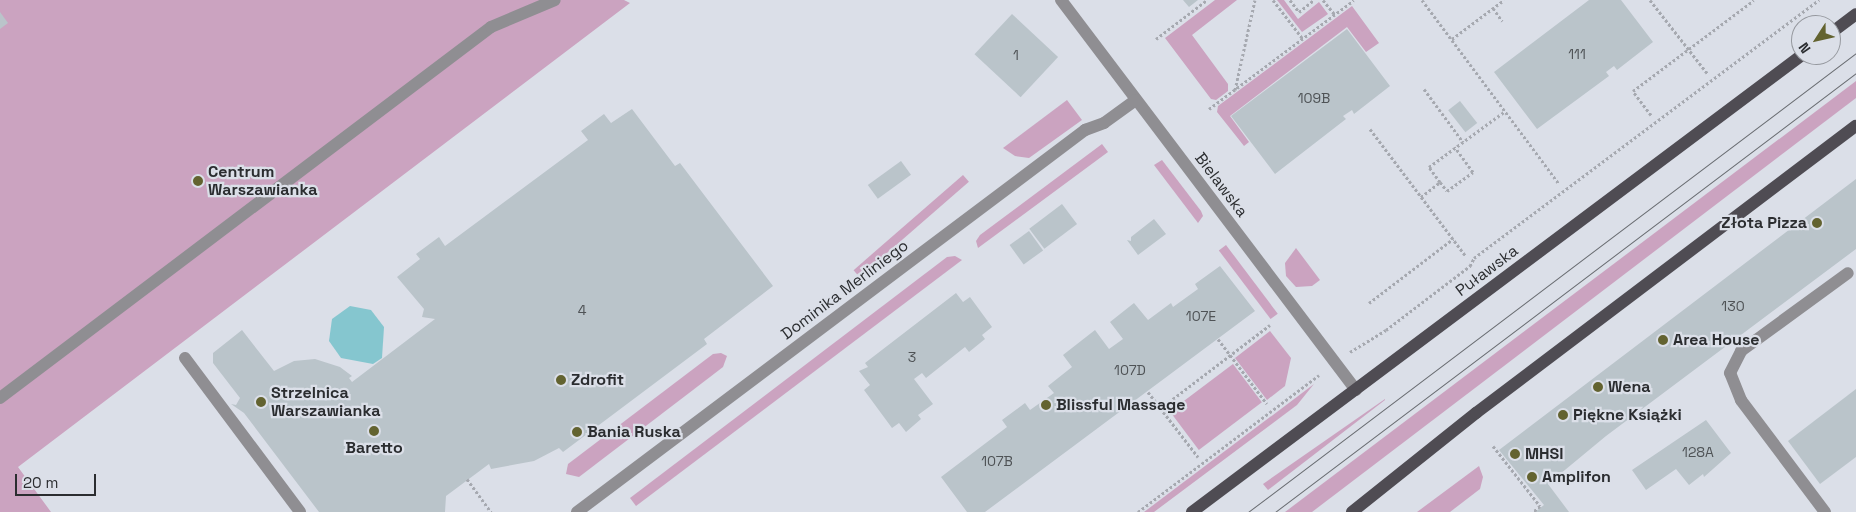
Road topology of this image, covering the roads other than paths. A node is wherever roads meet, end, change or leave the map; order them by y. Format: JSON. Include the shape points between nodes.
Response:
{"nodes":[{"id":1,"x":555,"y":0,"type":"edge"},
{"id":2,"x":1061,"y":0,"type":"edge"},
{"id":3,"x":1856,"y":14,"type":"edge"},
{"id":4,"x":1841,"y":25,"type":"edge"},
{"id":5,"x":1791,"y":63,"type":"edge"},
{"id":6,"x":1136,"y":100,"type":"junction"},
{"id":7,"x":1856,"y":126,"type":"edge"},
{"id":8,"x":1848,"y":273,"type":"dead end"},
{"id":9,"x":185,"y":358,"type":"dead end"},
{"id":10,"x":1356,"y":390,"type":"junction"},
{"id":11,"x":0,"y":398,"type":"edge"},
{"id":12,"x":300,"y":512,"type":"edge"},
{"id":13,"x":577,"y":512,"type":"edge"},
{"id":14,"x":1192,"y":512,"type":"edge"},
{"id":15,"x":1352,"y":512,"type":"edge"},
{"id":16,"x":1825,"y":512,"type":"edge"}],
"edges":[{"from":1,"to":11,"type":"street","via":[[491,26]]},
{"from":2,"to":6,"type":"street","name":"Bielawska"},
{"from":3,"to":4,"type":"main road"},
{"from":5,"to":10,"type":"main road","name":"Puławska"},
{"from":6,"to":10,"type":"street","name":"Bielawska"},
{"from":6,"to":13,"type":"street","name":"Dominika Merliniego","via":[[1104,123],[1085,130]]},
{"from":7,"to":15,"type":"main road","via":[[1476,413]]},
{"from":8,"to":16,"type":"street","via":[[1740,351],[1730,373],[1741,400]]},
{"from":9,"to":12,"type":"street"},
{"from":10,"to":14,"type":"main road","name":"Puławska"}]}
